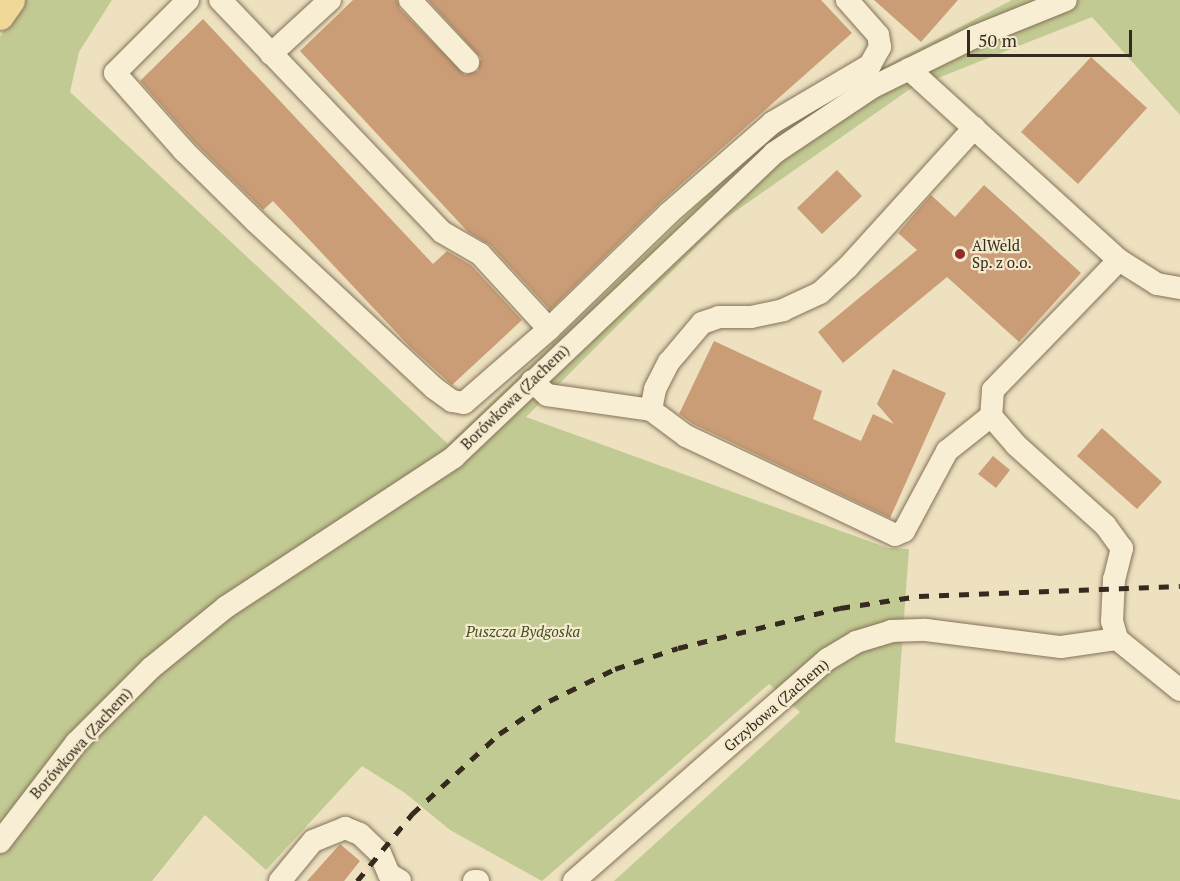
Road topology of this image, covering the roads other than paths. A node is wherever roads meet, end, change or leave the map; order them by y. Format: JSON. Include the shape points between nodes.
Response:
{"nodes":[{"id":1,"x":11,"y":0,"type":"edge"},
{"id":2,"x":188,"y":0,"type":"edge"},
{"id":3,"x":220,"y":0,"type":"edge"},
{"id":4,"x":330,"y":0,"type":"edge"},
{"id":5,"x":410,"y":0,"type":"edge"},
{"id":6,"x":847,"y":0,"type":"edge"},
{"id":7,"x":1066,"y":0,"type":"edge"},
{"id":8,"x":0,"y":16,"type":"edge"},
{"id":9,"x":271,"y":54,"type":"junction"},
{"id":10,"x":468,"y":62,"type":"dead end"},
{"id":11,"x":909,"y":69,"type":"junction"},
{"id":12,"x":974,"y":128,"type":"junction"},
{"id":13,"x":1119,"y":260,"type":"junction"},
{"id":14,"x":1157,"y":284,"type":"junction"},
{"id":15,"x":1180,"y":288,"type":"edge"},
{"id":16,"x":1180,"y":305,"type":"edge"},
{"id":17,"x":549,"y":329,"type":"junction"},
{"id":18,"x":532,"y":381,"type":"junction"},
{"id":19,"x":651,"y":410,"type":"junction"},
{"id":20,"x":991,"y":416,"type":"junction"},
{"id":21,"x":1117,"y":639,"type":"junction"},
{"id":22,"x":1180,"y":690,"type":"edge"},
{"id":23,"x":0,"y":842,"type":"edge"},
{"id":24,"x":280,"y":881,"type":"edge"},
{"id":25,"x":400,"y":881,"type":"edge"},
{"id":26,"x":574,"y":881,"type":"edge"}],
"edges":[{"from":1,"to":8,"type":"main road"},
{"from":2,"to":17,"type":"lane","via":[[115,73],[184,151],[434,388],[452,401],[464,403]]},
{"from":3,"to":9,"type":"lane"},
{"from":4,"to":9,"type":"lane"},
{"from":5,"to":10,"type":"lane"},
{"from":6,"to":17,"type":"lane","via":[[878,35],[880,46],[870,65],[772,123],[669,213]]},
{"from":7,"to":11,"type":"lane","name":"Borówkowa (Zachem)","via":[[974,37]]},
{"from":9,"to":17,"type":"lane","via":[[442,232],[480,254]]},
{"from":11,"to":12,"type":"lane"},
{"from":11,"to":18,"type":"lane","name":"Borówkowa (Zachem)","via":[[871,88],[774,153]]},
{"from":12,"to":13,"type":"lane"},
{"from":12,"to":19,"type":"lane","via":[[820,293],[783,310],[751,317],[719,317],[702,323],[669,362],[656,388]]},
{"from":13,"to":14,"type":"lane"},
{"from":13,"to":20,"type":"lane","via":[[993,390]]},
{"from":14,"to":15,"type":"lane"},
{"from":14,"to":16,"type":"lane"},
{"from":18,"to":19,"type":"lane","via":[[547,395]]},
{"from":18,"to":23,"type":"lane","name":"Borówkowa (Zachem)","via":[[454,457],[226,607],[159,661],[76,743]]},
{"from":19,"to":20,"type":"lane","via":[[686,436],[895,535],[904,531],[947,451]]},
{"from":20,"to":21,"type":"lane","via":[[1016,446],[1105,525],[1122,548],[1114,579],[1112,621]]},
{"from":21,"to":22,"type":"lane"},
{"from":21,"to":26,"type":"lane","name":"Grzybowa (Zachem)","via":[[1061,647],[926,630],[891,631],[856,642],[813,671]]},
{"from":24,"to":25,"type":"lane","via":[[314,841],[345,828],[360,834],[380,854],[389,874]]}]}
